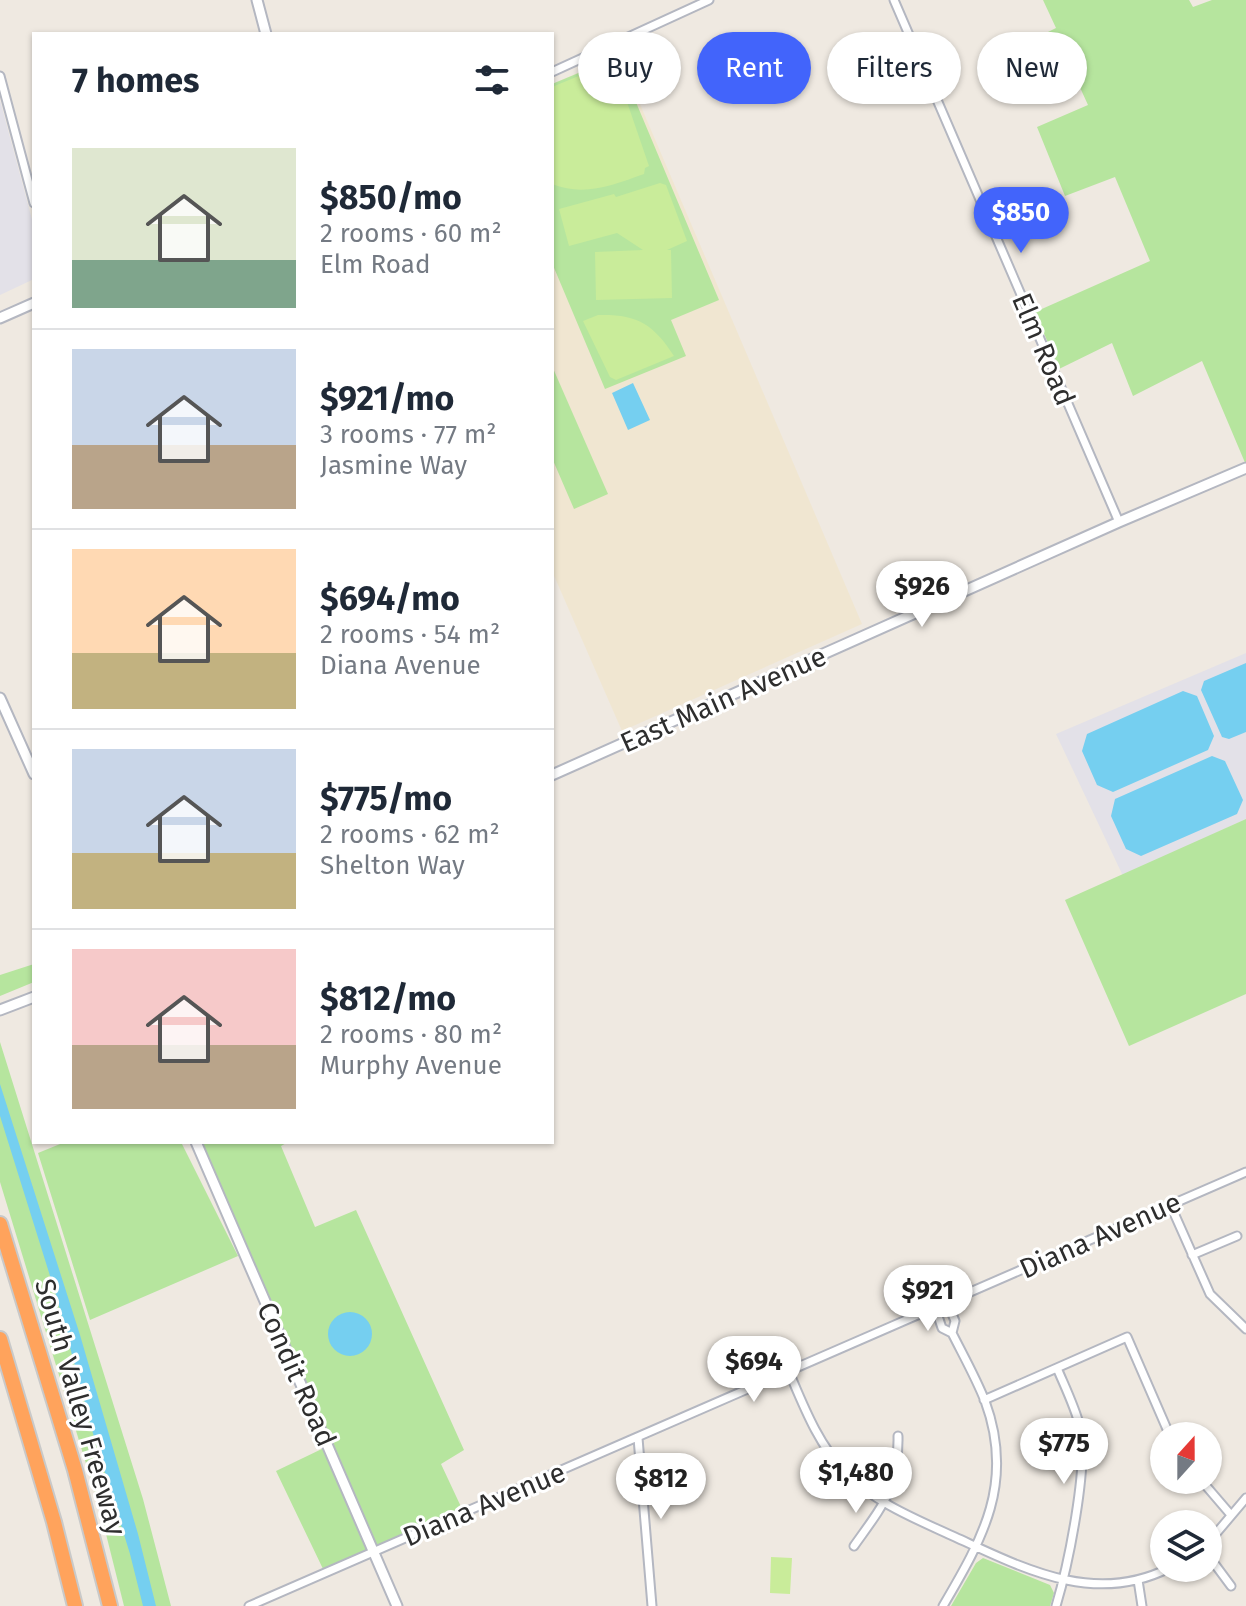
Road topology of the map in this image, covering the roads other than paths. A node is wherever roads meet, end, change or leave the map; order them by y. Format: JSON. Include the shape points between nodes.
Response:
{"nodes":[{"id":1,"x":257,"y":0,"type":"edge"},
{"id":2,"x":709,"y":0,"type":"edge"},
{"id":3,"x":894,"y":0,"type":"edge"},
{"id":4,"x":265,"y":32,"type":"edge"},
{"id":5,"x":554,"y":71,"type":"edge"},
{"id":6,"x":0,"y":76,"type":"edge"},
{"id":7,"x":32,"y":196,"type":"edge"},
{"id":8,"x":32,"y":302,"type":"edge"},
{"id":9,"x":32,"y":303,"type":"edge"},
{"id":10,"x":0,"y":310,"type":"edge"},
{"id":11,"x":0,"y":318,"type":"edge"},
{"id":12,"x":1246,"y":468,"type":"edge"},
{"id":13,"x":1119,"y":522,"type":"junction"},
{"id":14,"x":0,"y":698,"type":"edge"},
{"id":15,"x":32,"y":770,"type":"edge"},
{"id":16,"x":554,"y":774,"type":"edge"},
{"id":17,"x":32,"y":998,"type":"edge"},
{"id":18,"x":0,"y":1010,"type":"edge"},
{"id":19,"x":197,"y":1144,"type":"edge"},
{"id":20,"x":1246,"y":1172,"type":"edge"},
{"id":21,"x":1170,"y":1204,"type":"junction"},
{"id":22,"x":0,"y":1224,"type":"edge"},
{"id":23,"x":1237,"y":1236,"type":"dead end"},
{"id":24,"x":1192,"y":1255,"type":"junction"},
{"id":25,"x":947,"y":1302,"type":"junction"},
{"id":26,"x":935,"y":1307,"type":"junction"},
{"id":27,"x":1246,"y":1329,"type":"edge"},
{"id":28,"x":952,"y":1333,"type":"junction"},
{"id":29,"x":0,"y":1339,"type":"edge"},
{"id":30,"x":1057,"y":1368,"type":"junction"},
{"id":31,"x":789,"y":1372,"type":"junction"},
{"id":32,"x":984,"y":1400,"type":"junction"},
{"id":33,"x":1164,"y":1422,"type":"edge"},
{"id":34,"x":898,"y":1436,"type":"dead end"},
{"id":35,"x":638,"y":1438,"type":"junction"},
{"id":36,"x":1213,"y":1494,"type":"edge"},
{"id":37,"x":1246,"y":1498,"type":"edge"},
{"id":38,"x":884,"y":1502,"type":"junction"},
{"id":39,"x":1231,"y":1515,"type":"junction"},
{"id":40,"x":1222,"y":1526,"type":"edge"},
{"id":41,"x":854,"y":1546,"type":"dead end"},
{"id":42,"x":977,"y":1547,"type":"junction"},
{"id":43,"x":374,"y":1551,"type":"junction"},
{"id":44,"x":1222,"y":1574,"type":"edge"},
{"id":45,"x":1150,"y":1575,"type":"edge"},
{"id":46,"x":1063,"y":1580,"type":"junction"},
{"id":47,"x":1138,"y":1580,"type":"junction"},
{"id":48,"x":1231,"y":1586,"type":"dead end"},
{"id":49,"x":75,"y":1606,"type":"edge"},
{"id":50,"x":110,"y":1606,"type":"edge"},
{"id":51,"x":249,"y":1606,"type":"edge"},
{"id":52,"x":397,"y":1606,"type":"edge"},
{"id":53,"x":652,"y":1606,"type":"edge"},
{"id":54,"x":943,"y":1606,"type":"edge"},
{"id":55,"x":1056,"y":1606,"type":"edge"},
{"id":56,"x":1142,"y":1606,"type":"edge"}],
"edges":[{"from":1,"to":4,"type":"street"},
{"from":2,"to":5,"type":"street"},
{"from":3,"to":13,"type":"street","name":"Elm Road"},
{"from":6,"to":7,"type":"street"},
{"from":8,"to":10,"type":"street"},
{"from":9,"to":11,"type":"street"},
{"from":12,"to":13,"type":"street","name":"East Main Avenue"},
{"from":13,"to":16,"type":"street","name":"East Main Avenue"},
{"from":14,"to":15,"type":"street"},
{"from":17,"to":18,"type":"street"},
{"from":19,"to":43,"type":"street","name":"Condit Road"},
{"from":20,"to":21,"type":"street","name":"Diana Avenue"},
{"from":21,"to":24,"type":"street"},
{"from":21,"to":25,"type":"street","name":"Diana Avenue"},
{"from":22,"to":50,"type":"highway","name":"South Valley Freeway"},
{"from":23,"to":24,"type":"street"},
{"from":24,"to":27,"type":"street","via":[[1210,1294]]},
{"from":25,"to":26,"type":"street","name":"Diana Avenue"},
{"from":25,"to":28,"type":"street","via":[[955,1321]]},
{"from":26,"to":28,"type":"street","via":[[942,1328]]},
{"from":26,"to":31,"type":"street","name":"Diana Avenue"},
{"from":28,"to":32,"type":"street"},
{"from":29,"to":49,"type":"highway","name":"South Valley Freeway"},
{"from":30,"to":32,"type":"street"},
{"from":30,"to":33,"type":"street","via":[[1127,1337]]},
{"from":30,"to":46,"type":"street","via":[[1080,1428],[1082,1459]]},
{"from":31,"to":35,"type":"street","name":"Diana Avenue"},
{"from":31,"to":38,"type":"street","via":[[826,1449],[844,1471]]},
{"from":32,"to":42,"type":"street","via":[[996,1464],[994,1495]]},
{"from":34,"to":38,"type":"street","via":[[897,1473]]},
{"from":35,"to":43,"type":"street","name":"Diana Avenue"},
{"from":35,"to":53,"type":"street"},
{"from":36,"to":39,"type":"street"},
{"from":37,"to":39,"type":"street"},
{"from":38,"to":41,"type":"street"},
{"from":38,"to":42,"type":"street"},
{"from":39,"to":40,"type":"street"},
{"from":42,"to":46,"type":"street"},
{"from":42,"to":54,"type":"street"},
{"from":43,"to":51,"type":"street","name":"Diana Avenue"},
{"from":43,"to":52,"type":"street","name":"Condit Road"},
{"from":44,"to":48,"type":"street"},
{"from":45,"to":47,"type":"street"},
{"from":46,"to":47,"type":"street"},
{"from":46,"to":55,"type":"street"},
{"from":47,"to":56,"type":"street"}]}
